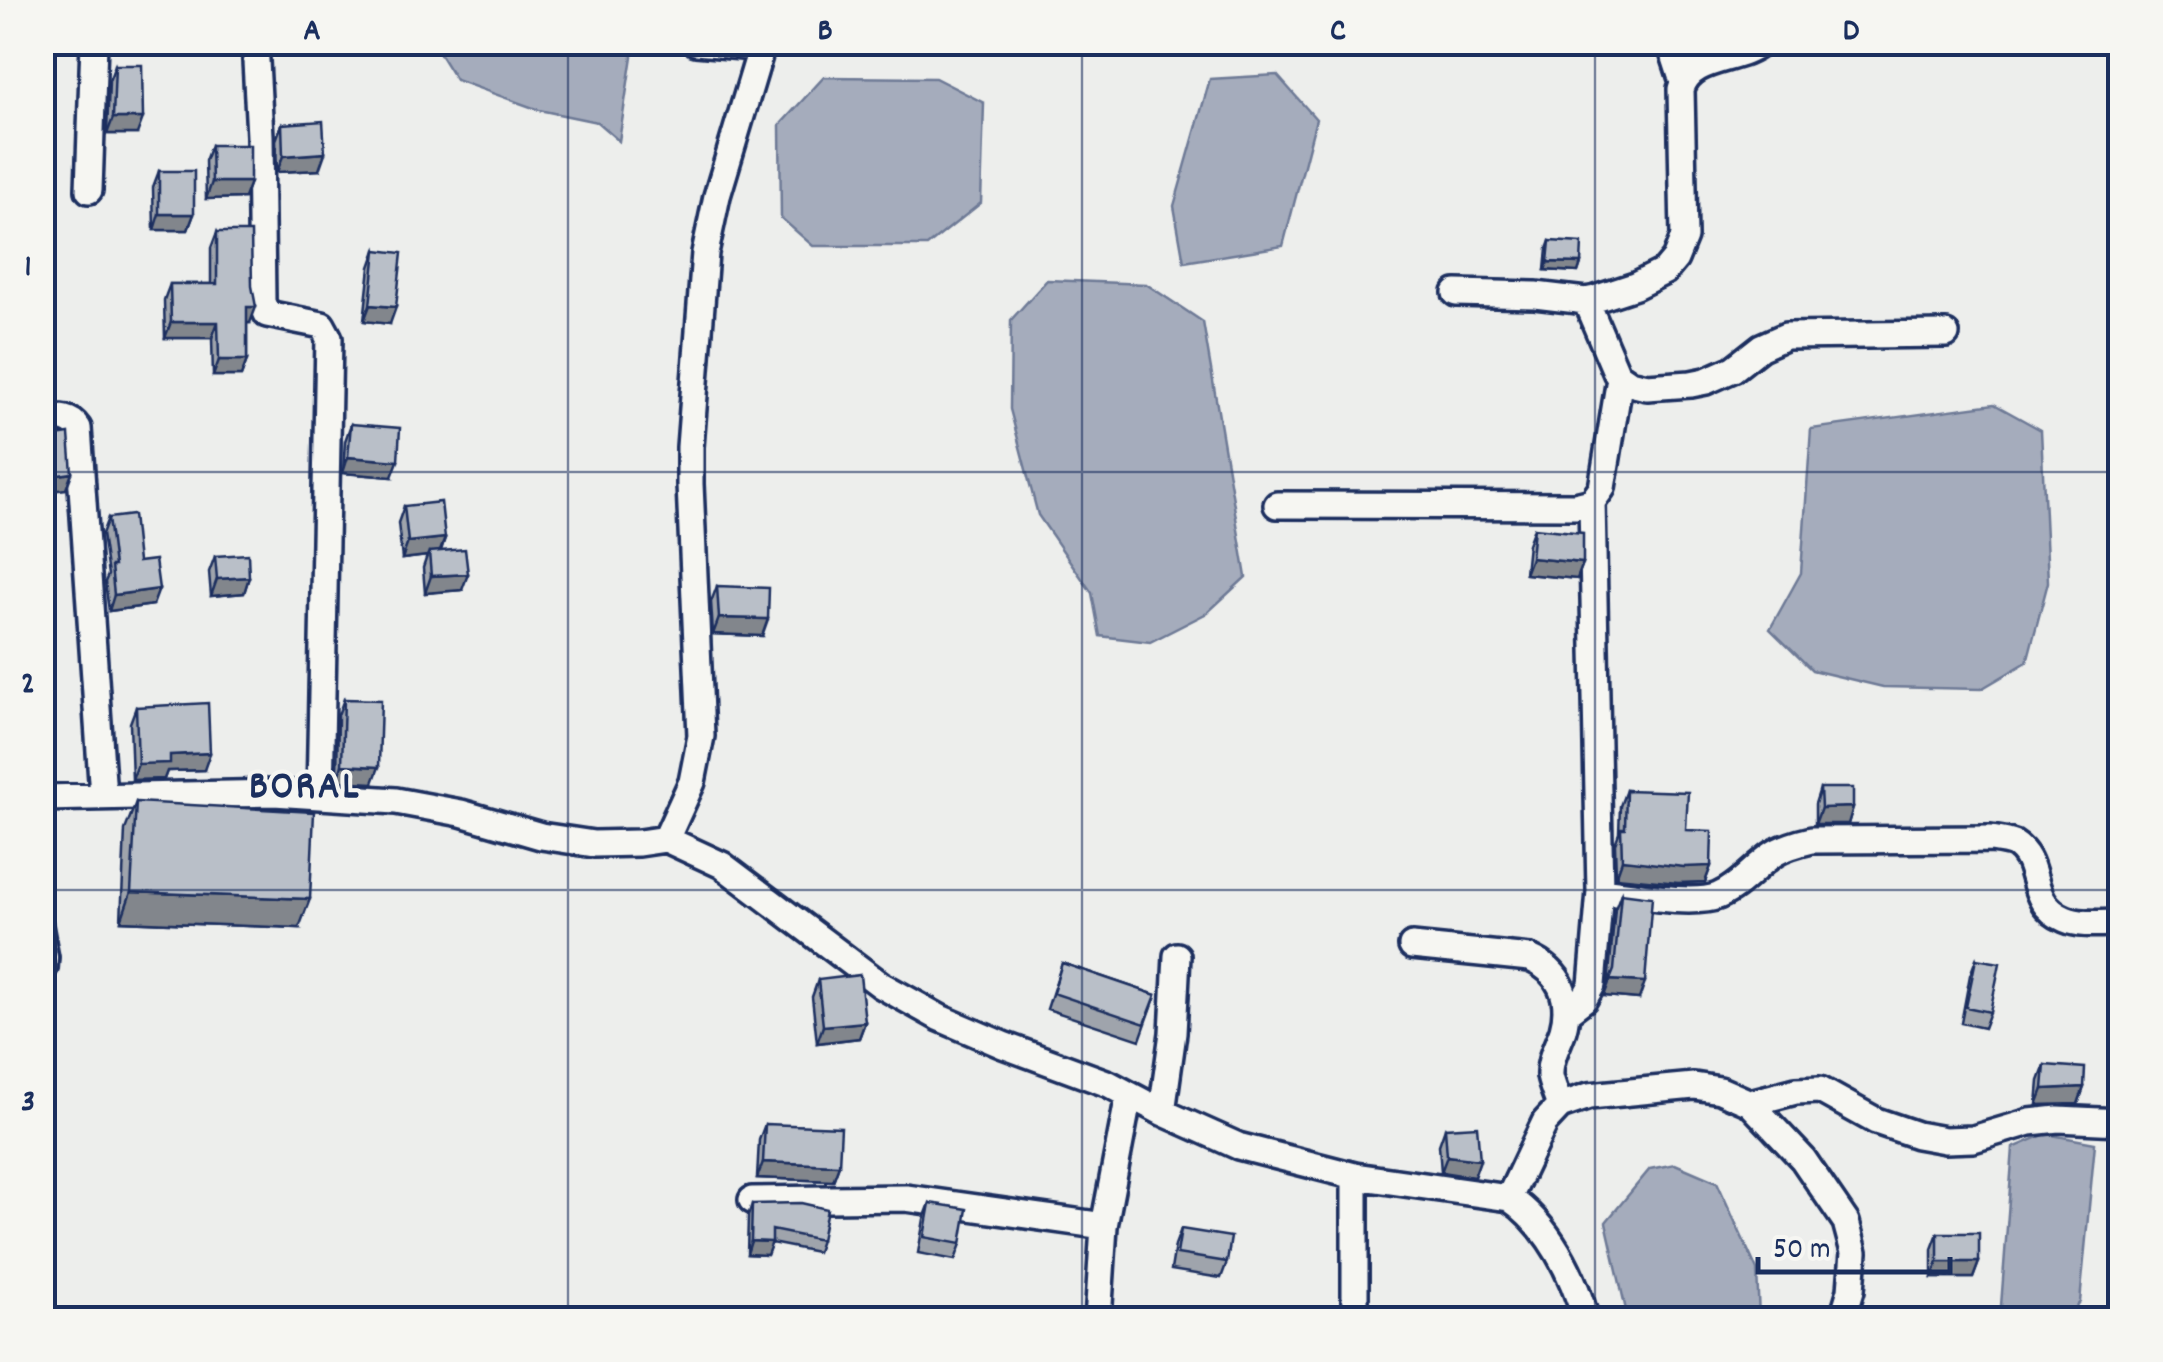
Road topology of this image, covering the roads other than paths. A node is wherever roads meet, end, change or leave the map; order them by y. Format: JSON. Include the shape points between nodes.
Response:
{"nodes":[{"id":1,"x":94,"y":42,"type":"edge"},
{"id":2,"x":255,"y":42,"type":"edge"},
{"id":3,"x":696,"y":42,"type":"edge"},
{"id":4,"x":1670,"y":42,"type":"edge"},
{"id":5,"x":1762,"y":42,"type":"edge"},
{"id":6,"x":1683,"y":82,"type":"junction"},
{"id":7,"x":90,"y":190,"type":"dead end"},
{"id":8,"x":1456,"y":293,"type":"dead end"},
{"id":9,"x":1586,"y":300,"type":"junction"},
{"id":10,"x":1946,"y":334,"type":"dead end"},
{"id":11,"x":1620,"y":378,"type":"junction"},
{"id":12,"x":42,"y":419,"type":"edge"},
{"id":13,"x":1592,"y":502,"type":"junction"},
{"id":14,"x":1277,"y":504,"type":"dead end"},
{"id":15,"x":103,"y":796,"type":"junction"},
{"id":16,"x":320,"y":796,"type":"junction"},
{"id":17,"x":42,"y":798,"type":"edge"},
{"id":18,"x":666,"y":840,"type":"junction"},
{"id":19,"x":1600,"y":892,"type":"junction"},
{"id":20,"x":42,"y":909,"type":"edge"},
{"id":21,"x":2120,"y":923,"type":"edge"},
{"id":22,"x":1412,"y":946,"type":"dead end"},
{"id":23,"x":1177,"y":956,"type":"dead end"},
{"id":24,"x":42,"y":973,"type":"edge"},
{"id":25,"x":1566,"y":1012,"type":"junction"},
{"id":26,"x":1129,"y":1095,"type":"junction"},
{"id":27,"x":1750,"y":1103,"type":"junction"},
{"id":28,"x":1560,"y":1106,"type":"junction"},
{"id":29,"x":1162,"y":1112,"type":"junction"},
{"id":30,"x":2120,"y":1122,"type":"edge"},
{"id":31,"x":1355,"y":1176,"type":"junction"},
{"id":32,"x":1509,"y":1198,"type":"junction"},
{"id":33,"x":752,"y":1200,"type":"edge"},
{"id":34,"x":1104,"y":1226,"type":"junction"},
{"id":35,"x":1098,"y":1320,"type":"edge"},
{"id":36,"x":1355,"y":1320,"type":"edge"},
{"id":37,"x":1586,"y":1320,"type":"edge"},
{"id":38,"x":1842,"y":1320,"type":"edge"}],
"edges":[{"from":1,"to":7,"type":"street"},
{"from":2,"to":16,"type":"street","via":[[262,302],[268,314],[322,325],[330,338]]},
{"from":3,"to":18,"type":"street","via":[[754,47],[758,63],[705,253],[690,466],[701,736],[692,782]]},
{"from":4,"to":6,"type":"street"},
{"from":5,"to":6,"type":"street","via":[[1694,69]]},
{"from":6,"to":9,"type":"street","via":[[1680,250],[1665,271]]},
{"from":8,"to":9,"type":"street"},
{"from":9,"to":11,"type":"street"},
{"from":10,"to":11,"type":"street","via":[[1786,336],[1706,381],[1647,387]]},
{"from":11,"to":13,"type":"street","via":[[1602,488]]},
{"from":12,"to":15,"type":"street","via":[[73,420],[78,428]]},
{"from":13,"to":14,"type":"street"},
{"from":13,"to":19,"type":"street"},
{"from":15,"to":16,"type":"street"},
{"from":15,"to":17,"type":"street"},
{"from":16,"to":18,"type":"street","via":[[396,800],[594,844]]},
{"from":18,"to":26,"type":"street","via":[[722,865],[881,985],[940,1018]]},
{"from":19,"to":21,"type":"street","via":[[1716,898],[1774,854],[1812,840],[1991,839],[2011,842],[2026,855],[2050,911],[2070,922]]},
{"from":19,"to":25,"type":"street","via":[[1592,985]]},
{"from":20,"to":24,"type":"lane","via":[[51,956]]},
{"from":22,"to":25,"type":"street","via":[[1530,958],[1560,983]]},
{"from":23,"to":29,"type":"street"},
{"from":25,"to":28,"type":"street","via":[[1550,1075]]},
{"from":26,"to":29,"type":"street"},
{"from":26,"to":34,"type":"street"},
{"from":27,"to":28,"type":"street","via":[[1694,1086],[1589,1096]]},
{"from":27,"to":30,"type":"street","via":[[1820,1090],[1876,1120],[1945,1140],[2058,1119]]},
{"from":27,"to":38,"type":"street","via":[[1803,1159],[1846,1222],[1854,1252]]},
{"from":28,"to":32,"type":"street","via":[[1545,1122]]},
{"from":29,"to":31,"type":"street","via":[[1238,1146]]},
{"from":31,"to":32,"type":"street"},
{"from":31,"to":36,"type":"street"},
{"from":32,"to":37,"type":"street","via":[[1528,1211],[1560,1256]]},
{"from":33,"to":34,"type":"street","via":[[906,1198]]},
{"from":34,"to":35,"type":"street"}]}
